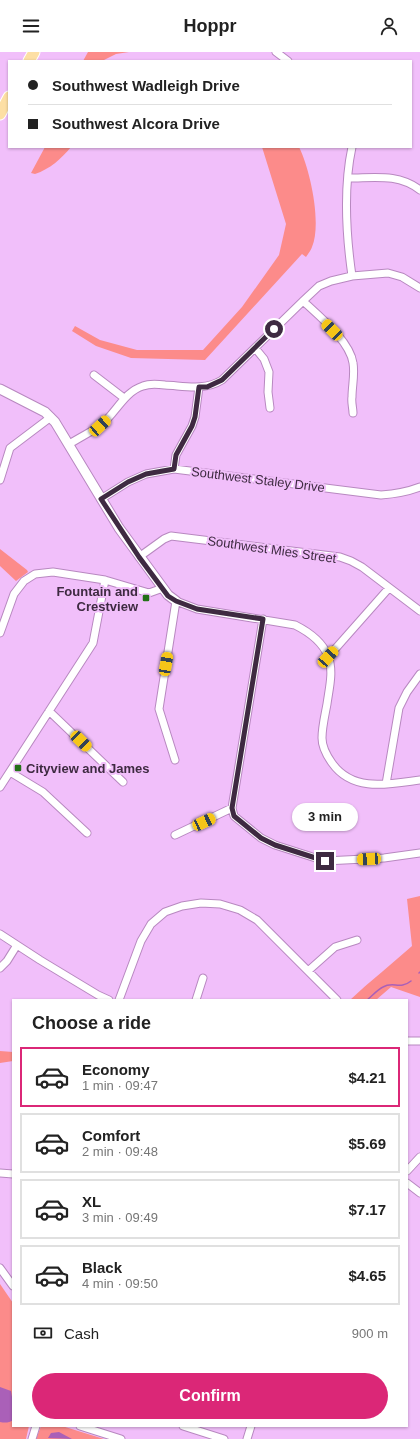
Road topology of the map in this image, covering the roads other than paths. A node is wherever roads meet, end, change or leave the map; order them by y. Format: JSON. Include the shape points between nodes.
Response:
{"nodes":[{"id":1,"x":276,"y":52,"type":"edge"},
{"id":2,"x":287,"y":60,"type":"edge"},
{"id":3,"x":8,"y":99,"type":"edge"},
{"id":4,"x":0,"y":114,"type":"edge"},
{"id":5,"x":352,"y":148,"type":"edge"},
{"id":6,"x":348,"y":178,"type":"junction"},
{"id":7,"x":420,"y":190,"type":"edge"},
{"id":8,"x":352,"y":276,"type":"junction"},
{"id":9,"x":420,"y":288,"type":"edge"},
{"id":10,"x":303,"y":300,"type":"junction"},
{"id":11,"x":255,"y":348,"type":"junction"},
{"id":12,"x":94,"y":375,"type":"dead end"},
{"id":13,"x":199,"y":387,"type":"junction"},
{"id":14,"x":0,"y":389,"type":"edge"},
{"id":15,"x":124,"y":398,"type":"junction"},
{"id":16,"x":270,"y":408,"type":"dead end"},
{"id":17,"x":353,"y":413,"type":"dead end"},
{"id":18,"x":51,"y":417,"type":"junction"},
{"id":19,"x":69,"y":444,"type":"junction"},
{"id":20,"x":174,"y":469,"type":"junction"},
{"id":21,"x":0,"y":480,"type":"edge"},
{"id":22,"x":420,"y":487,"type":"edge"},
{"id":23,"x":101,"y":499,"type":"junction"},
{"id":24,"x":139,"y":557,"type":"junction"},
{"id":25,"x":105,"y":580,"type":"junction"},
{"id":26,"x":163,"y":588,"type":"junction"},
{"id":27,"x":389,"y":588,"type":"junction"},
{"id":28,"x":176,"y":601,"type":"junction"},
{"id":29,"x":420,"y":610,"type":"edge"},
{"id":30,"x":263,"y":619,"type":"junction"},
{"id":31,"x":0,"y":633,"type":"edge"},
{"id":32,"x":328,"y":657,"type":"junction"},
{"id":33,"x":420,"y":674,"type":"edge"},
{"id":34,"x":49,"y":711,"type":"junction"},
{"id":35,"x":175,"y":760,"type":"dead end"},
{"id":36,"x":10,"y":772,"type":"junction"},
{"id":37,"x":420,"y":780,"type":"edge"},
{"id":38,"x":123,"y":782,"type":"dead end"},
{"id":39,"x":386,"y":784,"type":"junction"},
{"id":40,"x":0,"y":787,"type":"edge"},
{"id":41,"x":232,"y":808,"type":"junction"},
{"id":42,"x":87,"y":833,"type":"dead end"},
{"id":43,"x":175,"y":835,"type":"dead end"},
{"id":44,"x":420,"y":853,"type":"edge"},
{"id":45,"x":0,"y":934,"type":"edge"},
{"id":46,"x":357,"y":940,"type":"dead end"},
{"id":47,"x":17,"y":945,"type":"junction"},
{"id":48,"x":0,"y":968,"type":"edge"},
{"id":49,"x":308,"y":971,"type":"junction"},
{"id":50,"x":203,"y":978,"type":"dead end"},
{"id":51,"x":107,"y":999,"type":"edge"},
{"id":52,"x":119,"y":999,"type":"edge"},
{"id":53,"x":196,"y":999,"type":"edge"},
{"id":54,"x":336,"y":999,"type":"edge"},
{"id":55,"x":408,"y":1041,"type":"edge"},
{"id":56,"x":420,"y":1041,"type":"edge"},
{"id":57,"x":420,"y":1157,"type":"edge"},
{"id":58,"x":408,"y":1170,"type":"edge"},
{"id":59,"x":0,"y":1173,"type":"edge"},
{"id":60,"x":12,"y":1174,"type":"edge"},
{"id":61,"x":408,"y":1184,"type":"edge"},
{"id":62,"x":420,"y":1193,"type":"edge"},
{"id":63,"x":0,"y":1268,"type":"edge"},
{"id":64,"x":12,"y":1285,"type":"edge"},
{"id":65,"x":36,"y":1427,"type":"edge"},
{"id":66,"x":83,"y":1427,"type":"edge"},
{"id":67,"x":186,"y":1427,"type":"edge"},
{"id":68,"x":251,"y":1427,"type":"edge"},
{"id":69,"x":32,"y":1439,"type":"edge"},
{"id":70,"x":122,"y":1439,"type":"edge"},
{"id":71,"x":224,"y":1439,"type":"edge"},
{"id":72,"x":247,"y":1439,"type":"edge"}],
"edges":[{"from":1,"to":2,"type":"street"},
{"from":3,"to":4,"type":"main road"},
{"from":5,"to":6,"type":"street"},
{"from":6,"to":7,"type":"street","via":[[400,179]]},
{"from":6,"to":8,"type":"street","via":[[348,248]]},
{"from":8,"to":9,"type":"street","via":[[388,273],[402,277]]},
{"from":8,"to":10,"type":"street","via":[[319,286]]},
{"from":10,"to":11,"type":"street"},
{"from":10,"to":17,"type":"street","via":[[342,339],[349,350],[354,375],[351,399]]},
{"from":11,"to":13,"type":"street","via":[[222,380],[207,387]]},
{"from":11,"to":16,"type":"street","via":[[264,359],[269,372]]},
{"from":12,"to":15,"type":"street"},
{"from":13,"to":15,"type":"street","via":[[144,385]]},
{"from":13,"to":20,"type":"street","via":[[195,417],[176,455]]},
{"from":14,"to":18,"type":"street"},
{"from":15,"to":19,"type":"street","via":[[100,426]]},
{"from":18,"to":19,"type":"street"},
{"from":18,"to":21,"type":"street","via":[[10,448]]},
{"from":19,"to":23,"type":"street"},
{"from":20,"to":22,"type":"street","name":"Southwest Staley Drive","via":[[380,495],[396,494]]},
{"from":20,"to":23,"type":"street","name":"Southwest Staley Drive","via":[[146,474]]},
{"from":23,"to":24,"type":"street"},
{"from":24,"to":26,"type":"street"},
{"from":24,"to":27,"type":"street","name":"Southwest Mies Street","via":[[171,536],[340,557],[362,567]]},
{"from":25,"to":26,"type":"street","via":[[149,593]]},
{"from":25,"to":31,"type":"street","via":[[54,572],[35,574],[24,581],[14,594]]},
{"from":25,"to":34,"type":"street","via":[[93,643]]},
{"from":26,"to":28,"type":"street","via":[[168,596]]},
{"from":27,"to":29,"type":"street","name":"Southwest Mies Street"},
{"from":27,"to":32,"type":"street"},
{"from":28,"to":30,"type":"street","via":[[197,609]]},
{"from":28,"to":35,"type":"street","via":[[159,709]]},
{"from":30,"to":32,"type":"street","via":[[295,625],[310,633],[322,645]]},
{"from":30,"to":41,"type":"street"},
{"from":32,"to":39,"type":"street","via":[[331,674],[322,739],[327,755],[336,769],[351,780],[368,785]]},
{"from":33,"to":39,"type":"street","via":[[399,708]]},
{"from":34,"to":36,"type":"street"},
{"from":34,"to":38,"type":"street"},
{"from":36,"to":40,"type":"street"},
{"from":36,"to":42,"type":"street","via":[[43,792]]},
{"from":37,"to":39,"type":"street"},
{"from":41,"to":43,"type":"street"},
{"from":41,"to":44,"type":"street","via":[[234,816],[261,838],[325,861]]},
{"from":45,"to":47,"type":"street"},
{"from":46,"to":49,"type":"street","via":[[335,947]]},
{"from":47,"to":48,"type":"street"},
{"from":47,"to":51,"type":"street"},
{"from":49,"to":52,"type":"street","via":[[257,920],[240,910],[220,904],[201,903],[165,912],[151,924],[141,940]]},
{"from":49,"to":54,"type":"street"},
{"from":50,"to":53,"type":"street"},
{"from":55,"to":56,"type":"street"},
{"from":57,"to":58,"type":"street"},
{"from":59,"to":60,"type":"street"},
{"from":61,"to":62,"type":"street"},
{"from":63,"to":64,"type":"street"},
{"from":65,"to":69,"type":"street"},
{"from":66,"to":70,"type":"street"},
{"from":67,"to":71,"type":"street"},
{"from":68,"to":72,"type":"street"}]}
